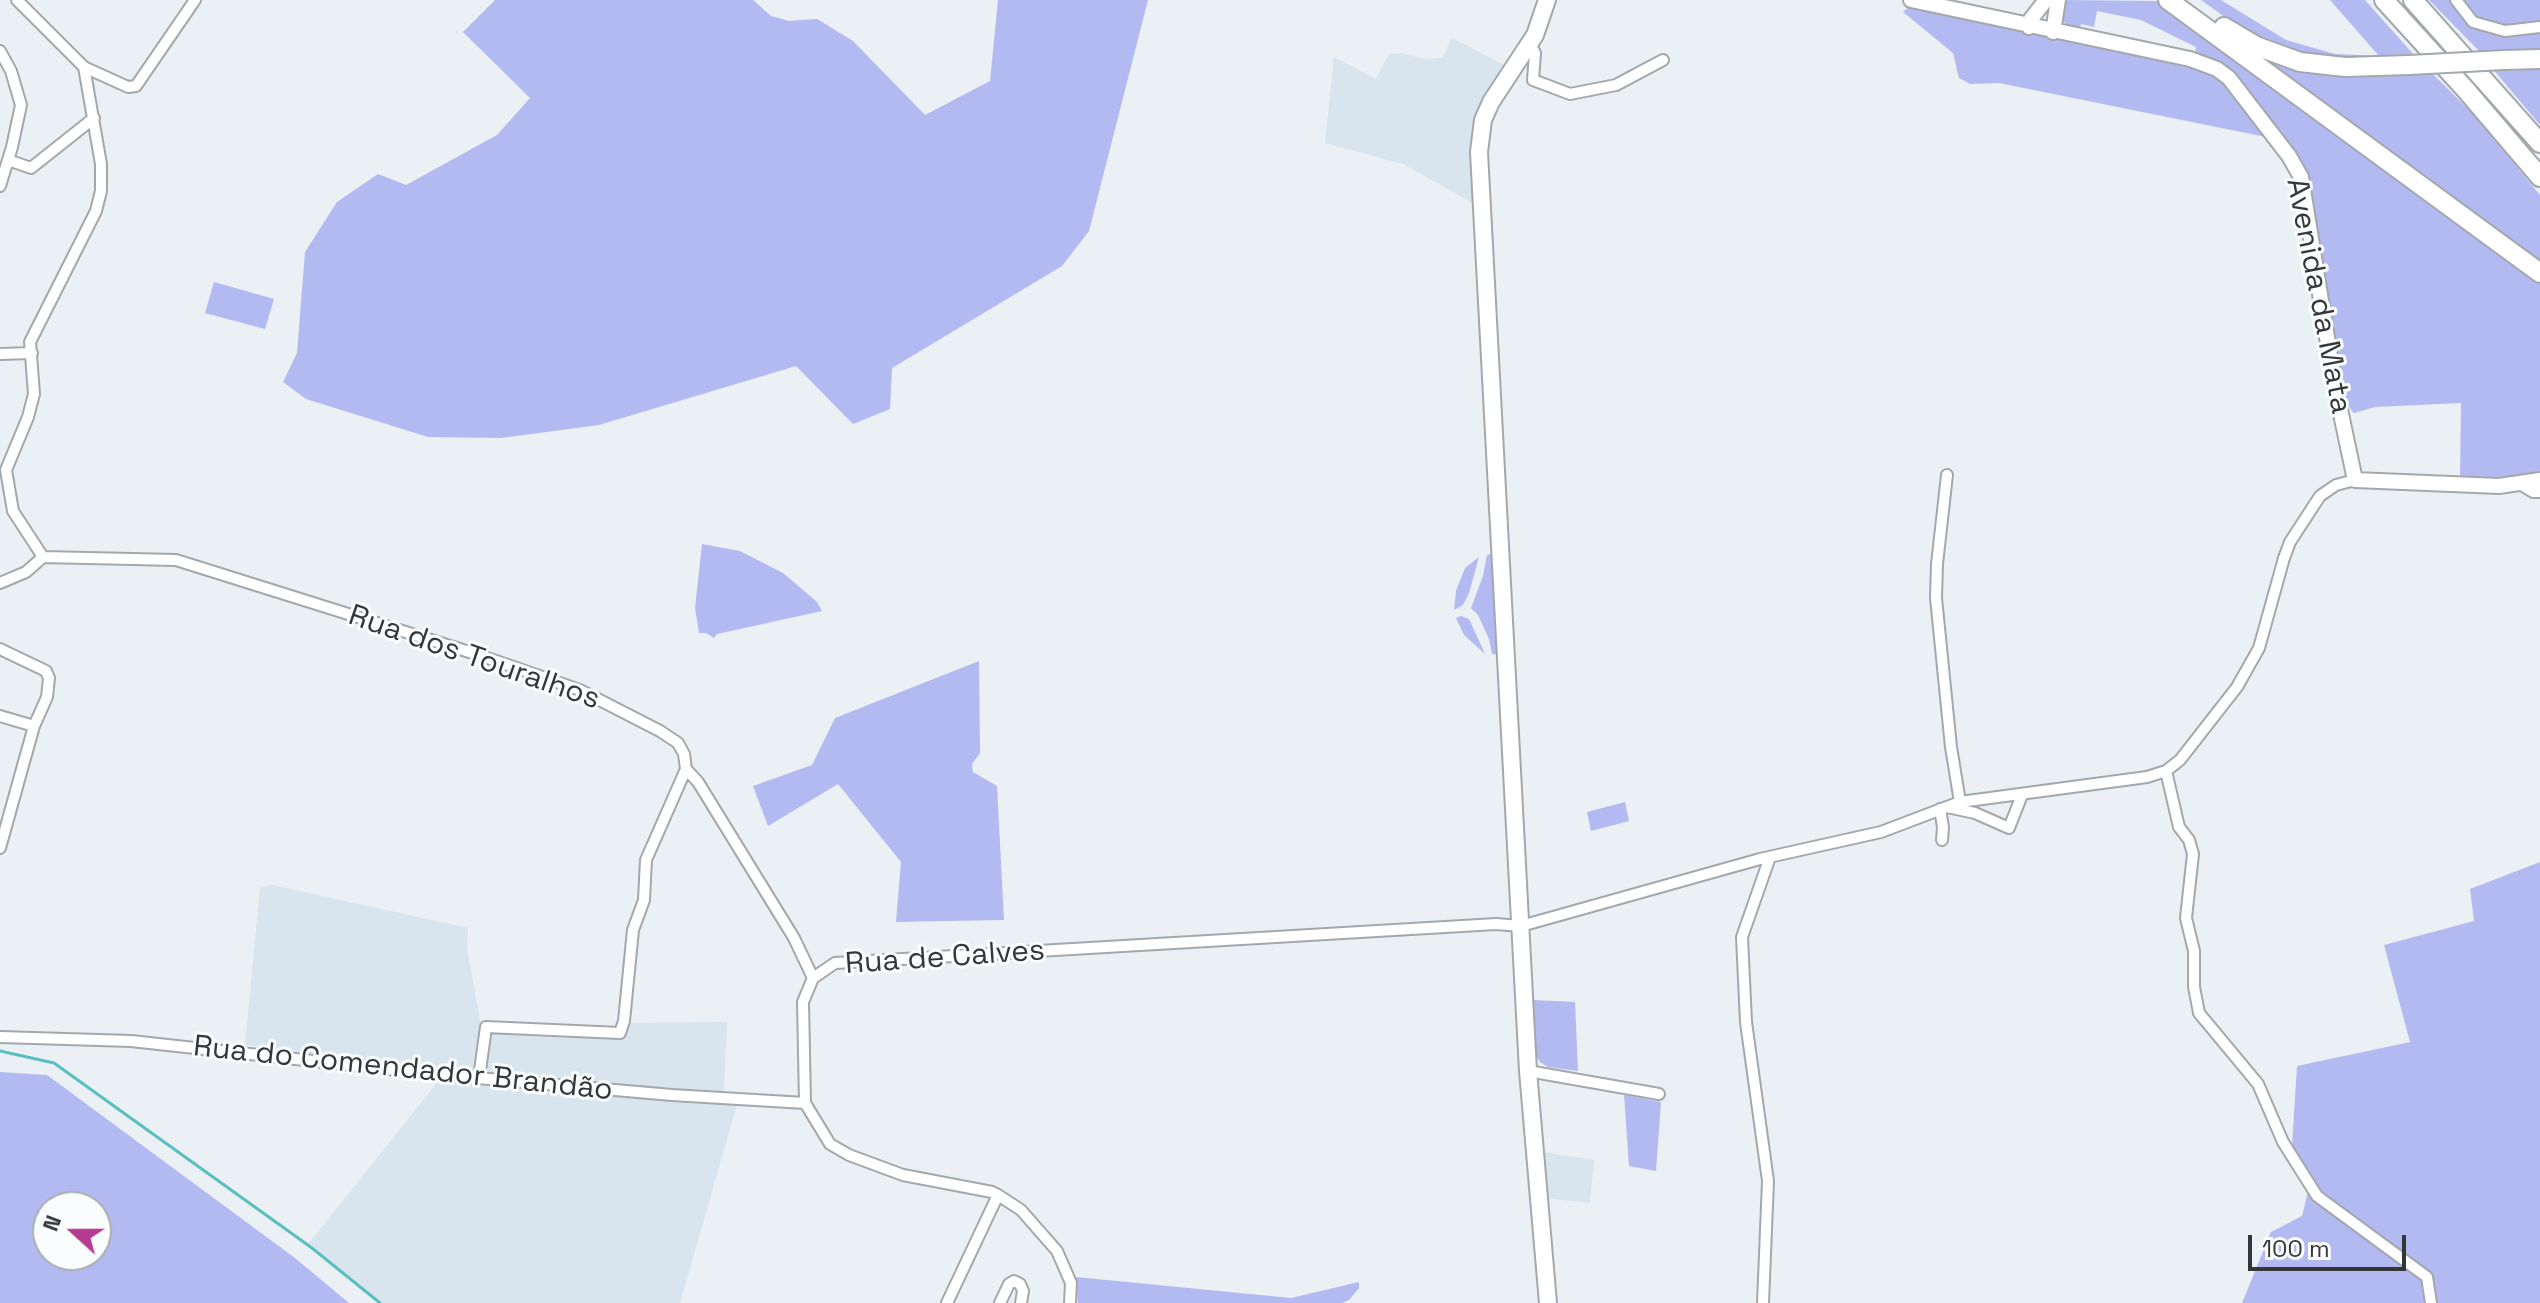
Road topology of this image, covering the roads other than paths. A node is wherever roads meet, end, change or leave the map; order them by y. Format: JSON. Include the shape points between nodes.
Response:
{"nodes":[{"id":1,"x":17,"y":0,"type":"edge"},
{"id":2,"x":195,"y":0,"type":"edge"},
{"id":3,"x":1547,"y":0,"type":"edge"},
{"id":4,"x":1911,"y":0,"type":"edge"},
{"id":5,"x":2046,"y":0,"type":"edge"},
{"id":6,"x":2058,"y":0,"type":"edge"},
{"id":7,"x":2168,"y":0,"type":"edge"},
{"id":8,"x":2188,"y":0,"type":"edge"},
{"id":9,"x":2384,"y":0,"type":"edge"},
{"id":10,"x":2413,"y":0,"type":"edge"},
{"id":11,"x":2456,"y":0,"type":"edge"},
{"id":12,"x":2029,"y":27,"type":"junction"},
{"id":13,"x":2540,"y":27,"type":"edge"},
{"id":14,"x":2053,"y":32,"type":"junction"},
{"id":15,"x":1530,"y":43,"type":"junction"},
{"id":16,"x":0,"y":51,"type":"edge"},
{"id":17,"x":2540,"y":59,"type":"edge"},
{"id":18,"x":1663,"y":60,"type":"dead end"},
{"id":19,"x":84,"y":67,"type":"junction"},
{"id":20,"x":94,"y":118,"type":"junction"},
{"id":21,"x":2540,"y":143,"type":"edge"},
{"id":22,"x":8,"y":160,"type":"junction"},
{"id":23,"x":2540,"y":177,"type":"edge"},
{"id":24,"x":0,"y":186,"type":"edge"},
{"id":25,"x":2540,"y":273,"type":"edge"},
{"id":26,"x":32,"y":353,"type":"junction"},
{"id":27,"x":0,"y":354,"type":"edge"},
{"id":28,"x":1947,"y":475,"type":"dead end"},
{"id":29,"x":2355,"y":480,"type":"junction"},
{"id":30,"x":2540,"y":480,"type":"edge"},
{"id":31,"x":2518,"y":483,"type":"junction"},
{"id":32,"x":2540,"y":492,"type":"edge"},
{"id":33,"x":43,"y":557,"type":"junction"},
{"id":34,"x":0,"y":583,"type":"edge"},
{"id":35,"x":0,"y":649,"type":"edge"},
{"id":36,"x":0,"y":716,"type":"edge"},
{"id":37,"x":34,"y":726,"type":"junction"},
{"id":38,"x":686,"y":769,"type":"junction"},
{"id":39,"x":2166,"y":771,"type":"junction"},
{"id":40,"x":2022,"y":795,"type":"junction"},
{"id":41,"x":1960,"y":802,"type":"junction"},
{"id":42,"x":1942,"y":808,"type":"junction"},
{"id":43,"x":1942,"y":840,"type":"dead end"},
{"id":44,"x":0,"y":848,"type":"edge"},
{"id":45,"x":1770,"y":857,"type":"junction"},
{"id":46,"x":1521,"y":926,"type":"junction"},
{"id":47,"x":813,"y":978,"type":"junction"},
{"id":48,"x":0,"y":1037,"type":"edge"},
{"id":49,"x":1528,"y":1071,"type":"junction"},
{"id":50,"x":479,"y":1078,"type":"junction"},
{"id":51,"x":1659,"y":1094,"type":"dead end"},
{"id":52,"x":805,"y":1103,"type":"junction"},
{"id":53,"x":998,"y":1195,"type":"junction"},
{"id":54,"x":947,"y":1303,"type":"edge"},
{"id":55,"x":1000,"y":1303,"type":"edge"},
{"id":56,"x":1021,"y":1303,"type":"edge"},
{"id":57,"x":1070,"y":1303,"type":"edge"},
{"id":58,"x":1548,"y":1303,"type":"edge"},
{"id":59,"x":1763,"y":1303,"type":"edge"},
{"id":60,"x":2431,"y":1303,"type":"edge"}],
"edges":[{"from":1,"to":19,"type":"street"},
{"from":2,"to":19,"type":"street","via":[[136,86]]},
{"from":3,"to":15,"type":"main road"},
{"from":4,"to":12,"type":"street","name":"Avenida da Mata"},
{"from":5,"to":12,"type":"street"},
{"from":6,"to":14,"type":"street"},
{"from":7,"to":25,"type":"highway"},
{"from":8,"to":17,"type":"highway","bridge":true,"via":[[2247,41],[2289,60],[2333,67]]},
{"from":9,"to":23,"type":"highway"},
{"from":10,"to":21,"type":"highway"},
{"from":11,"to":13,"type":"street","via":[[2473,22],[2505,31]]},
{"from":12,"to":14,"type":"street","name":"Avenida da Mata"},
{"from":14,"to":29,"type":"street","name":"Avenida da Mata","via":[[2217,69],[2289,156],[2301,177]]},
{"from":15,"to":18,"type":"street","via":[[1535,53],[1533,80],[1570,94],[1616,85]]},
{"from":15,"to":46,"type":"main road","via":[[1491,102],[1479,152]]},
{"from":16,"to":22,"type":"street","via":[[21,105]]},
{"from":19,"to":20,"type":"street"},
{"from":20,"to":22,"type":"street","via":[[31,168]]},
{"from":20,"to":26,"type":"street","via":[[101,164],[96,211],[30,342]]},
{"from":22,"to":24,"type":"street"},
{"from":26,"to":27,"type":"street"},
{"from":26,"to":33,"type":"street","via":[[34,394],[6,470],[13,511]]},
{"from":28,"to":41,"type":"street","via":[[1936,598]]},
{"from":29,"to":31,"type":"street","via":[[2454,486]]},
{"from":29,"to":39,"type":"street","via":[[2320,496],[2284,558],[2250,666],[2180,760]]},
{"from":30,"to":31,"type":"street"},
{"from":31,"to":32,"type":"street"},
{"from":33,"to":34,"type":"street","via":[[26,572]]},
{"from":33,"to":38,"type":"street","name":"Rua dos Touralhos","via":[[176,560],[482,656],[580,690],[660,731],[678,743]]},
{"from":35,"to":37,"type":"street","via":[[46,671],[47,697]]},
{"from":36,"to":37,"type":"street"},
{"from":37,"to":44,"type":"street"},
{"from":38,"to":47,"type":"street","name":"Rua dos Touralhos","via":[[794,938]]},
{"from":38,"to":50,"type":"street","via":[[646,860],[620,1033],[486,1027]]},
{"from":39,"to":40,"type":"street","name":"Rua de Calves"},
{"from":39,"to":60,"type":"street","via":[[2179,827],[2193,854],[2186,918],[2199,1013],[2258,1084],[2283,1142],[2317,1196],[2427,1277]]},
{"from":40,"to":41,"type":"street","name":"Rua de Calves"},
{"from":40,"to":42,"type":"street","via":[[2009,828],[1975,813]]},
{"from":41,"to":42,"type":"street","name":"Rua de Calves"},
{"from":42,"to":43,"type":"street"},
{"from":42,"to":45,"type":"street","name":"Rua de Calves","via":[[1881,832]]},
{"from":45,"to":46,"type":"street","name":"Rua de Calves"},
{"from":45,"to":59,"type":"street","via":[[1742,937],[1746,1022],[1768,1181]]},
{"from":46,"to":47,"type":"street","name":"Rua de Calves","via":[[835,963]]},
{"from":46,"to":49,"type":"main road"},
{"from":47,"to":52,"type":"street","name":"Rua de Calves","via":[[803,1002]]},
{"from":48,"to":50,"type":"street","name":"Rua do Comendador Brandão","via":[[131,1041]]},
{"from":49,"to":51,"type":"street"},
{"from":49,"to":58,"type":"main road"},
{"from":50,"to":52,"type":"street","name":"Rua do Comendador Brandão"},
{"from":52,"to":53,"type":"street","via":[[830,1144],[849,1155],[903,1175]]},
{"from":53,"to":54,"type":"street"},
{"from":53,"to":57,"type":"street","via":[[1021,1210],[1057,1251],[1071,1283]]},
{"from":55,"to":56,"type":"street","via":[[1014,1281],[1023,1291]]}]}
